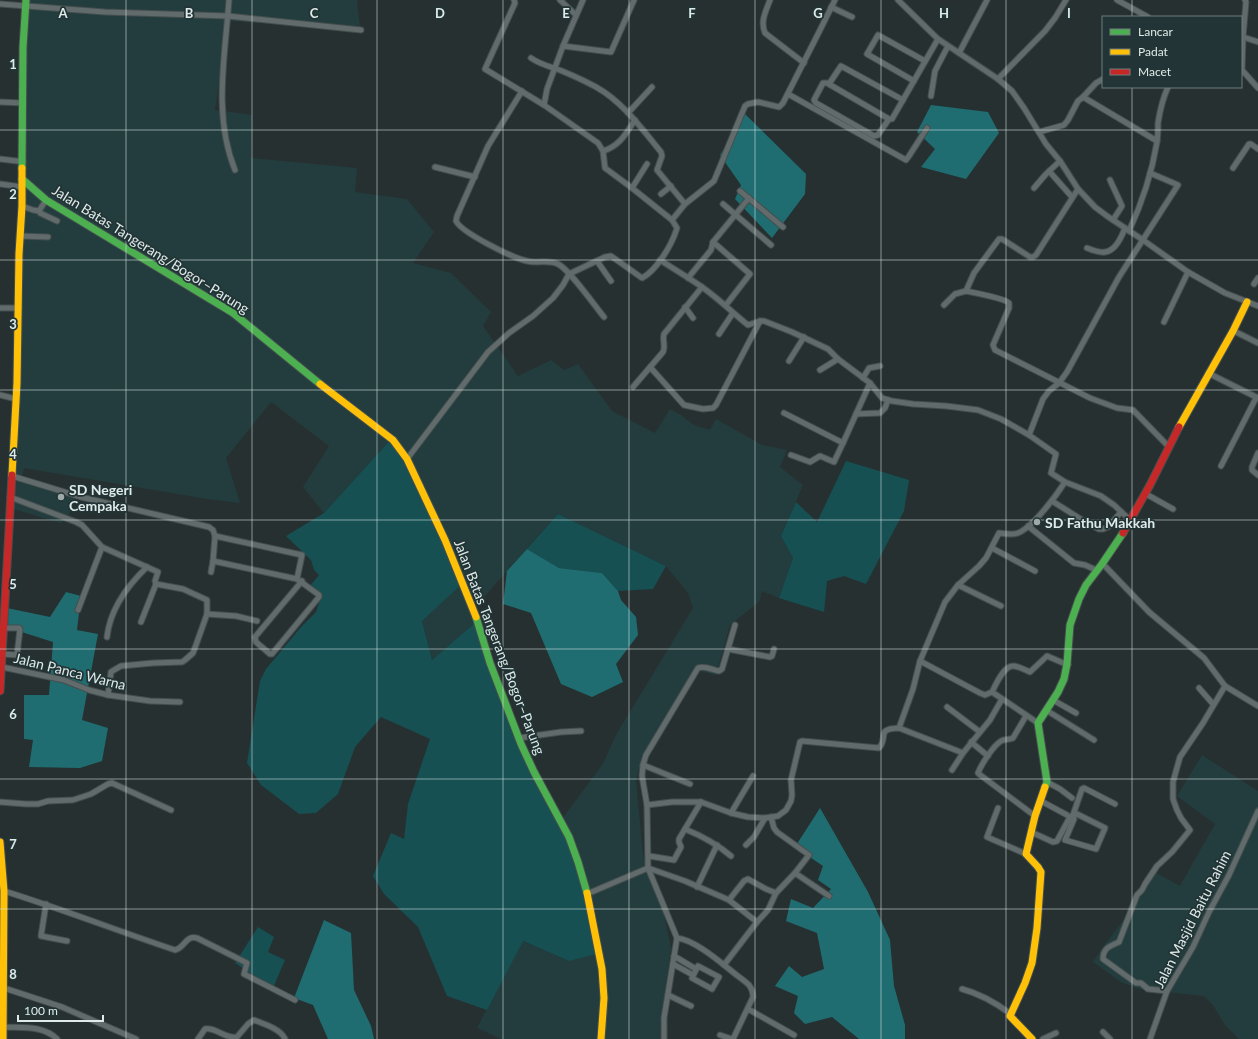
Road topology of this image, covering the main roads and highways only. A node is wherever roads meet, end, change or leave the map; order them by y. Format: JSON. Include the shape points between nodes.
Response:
{"nodes":[{"id":1,"x":26,"y":3,"type":"edge"},
{"id":2,"x":22,"y":179,"type":"junction"},
{"id":3,"x":1247,"y":302,"type":"road end"},
{"id":4,"x":2,"y":628,"type":"edge"},
{"id":5,"x":0,"y":691,"type":"edge"},
{"id":6,"x":0,"y":842,"type":"edge"},
{"id":7,"x":1,"y":862,"type":"edge"},
{"id":8,"x":2,"y":972,"type":"edge"},
{"id":9,"x":3,"y":1039,"type":"edge"},
{"id":10,"x":601,"y":1039,"type":"edge"},
{"id":11,"x":1032,"y":1039,"type":"edge"}],
"edges":[{"from":1,"to":2,"type":"main road"},
{"from":2,"to":4,"type":"main road","via":[[16,398]]},
{"from":2,"to":10,"type":"main road","name":"Jalan Batas Tangerang/Bogor–Parung","via":[[46,200],[233,313],[393,440],[408,459],[474,610],[490,663],[519,738],[569,837],[578,862],[602,969],[604,998]]},
{"from":3,"to":11,"type":"main road","via":[[1146,494],[1084,589],[1071,621],[1066,675],[1038,723],[1047,782],[1026,854],[1041,872],[1037,928],[1029,974],[1010,1017]]},
{"from":4,"to":5,"type":"main road"},
{"from":6,"to":7,"type":"main road"},
{"from":7,"to":8,"type":"main road","via":[[4,891]]},
{"from":8,"to":9,"type":"main road"}]}
